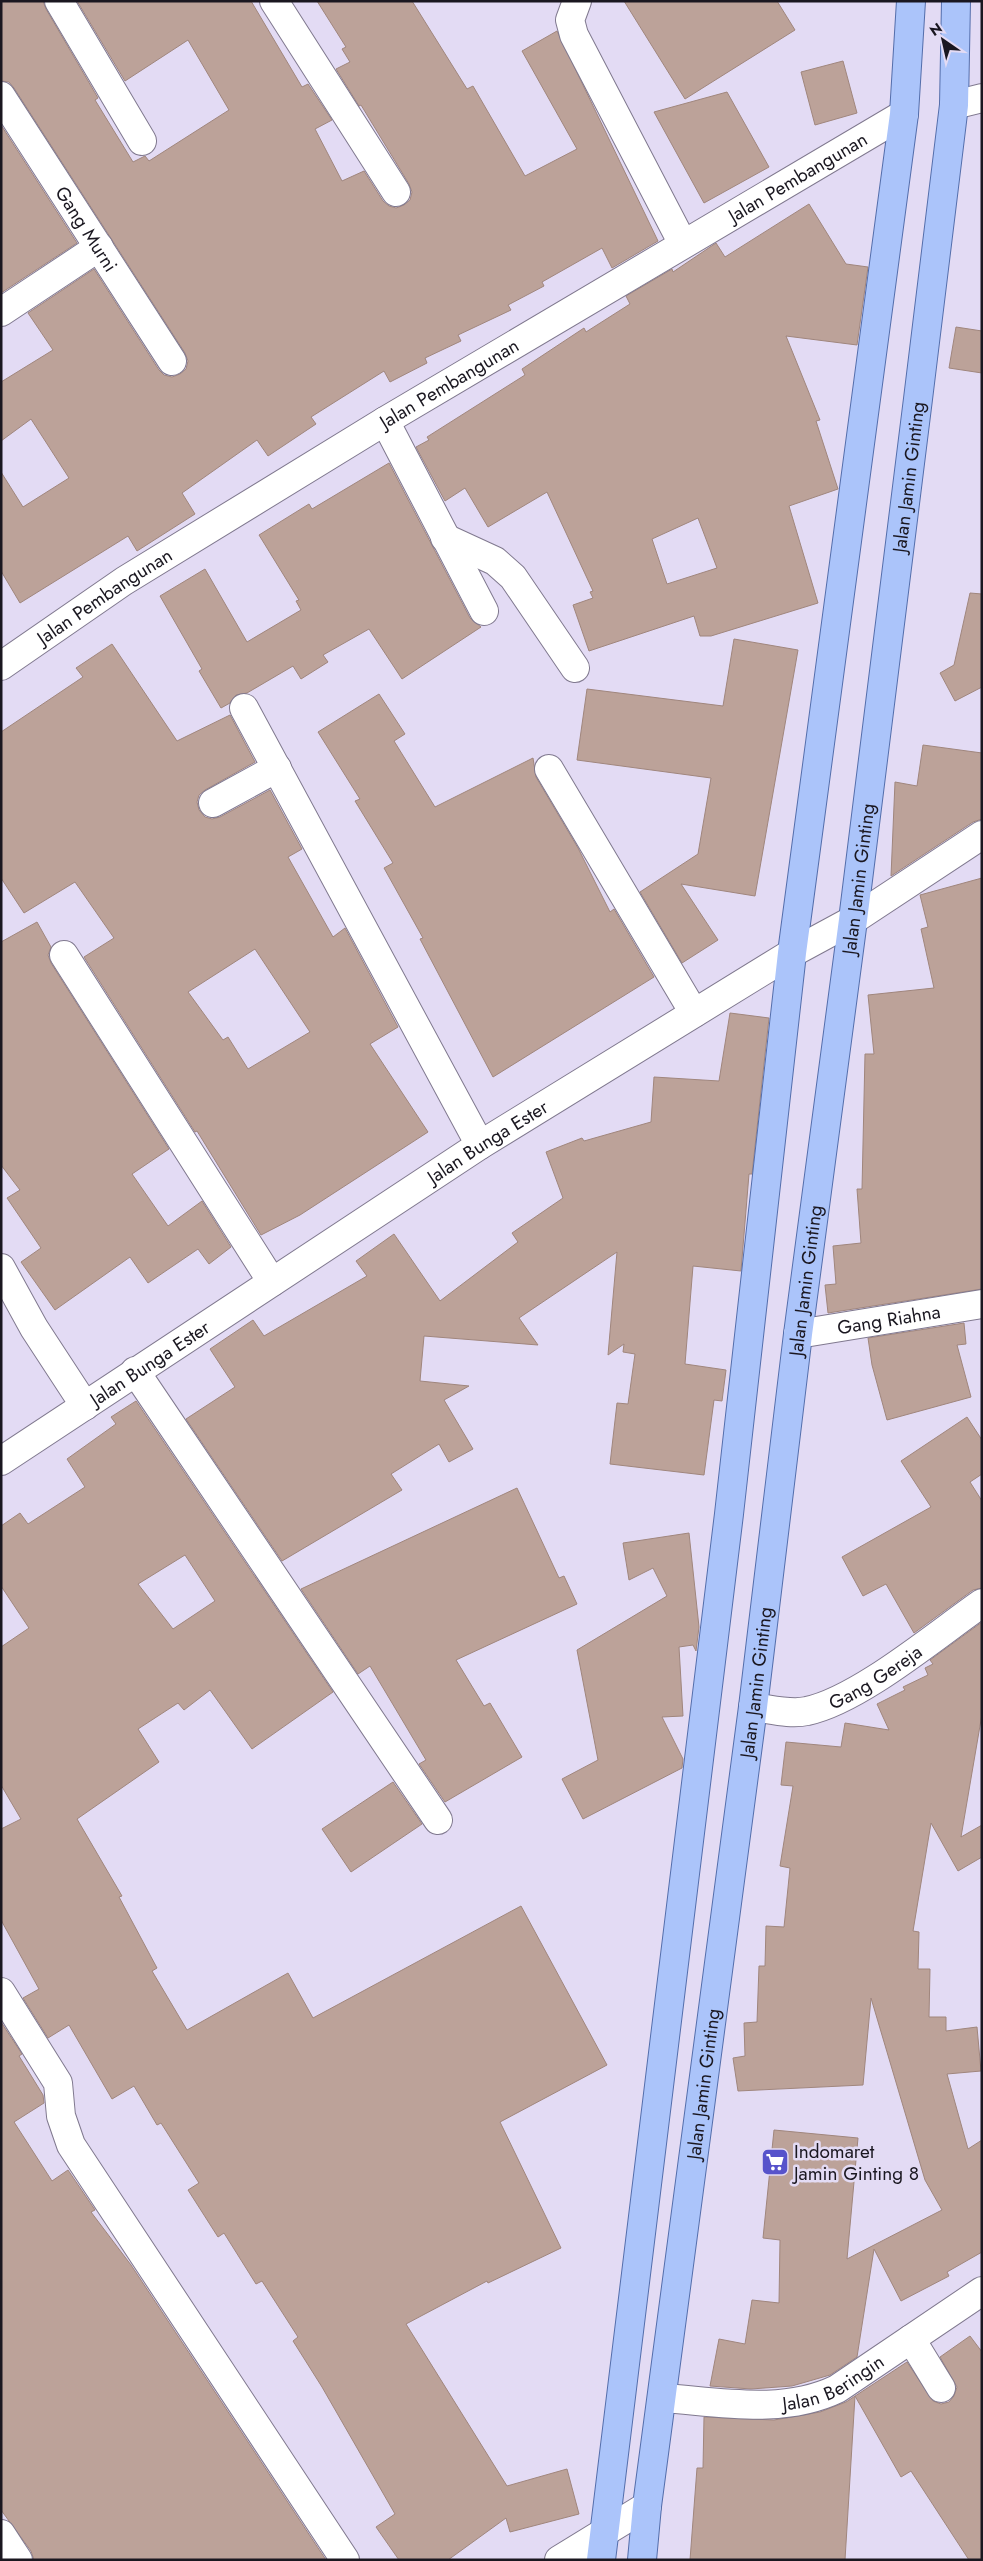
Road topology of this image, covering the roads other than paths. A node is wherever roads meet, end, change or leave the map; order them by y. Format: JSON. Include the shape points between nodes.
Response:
{"nodes":[{"id":1,"x":59,"y":1,"type":"edge"},
{"id":2,"x":274,"y":1,"type":"edge"},
{"id":3,"x":577,"y":1,"type":"edge"},
{"id":4,"x":911,"y":1,"type":"edge"},
{"id":5,"x":956,"y":1,"type":"edge"},
{"id":6,"x":1,"y":96,"type":"edge"},
{"id":7,"x":982,"y":98,"type":"edge"},
{"id":8,"x":954,"y":105,"type":"junction"},
{"id":9,"x":904,"y":114,"type":"junction"},
{"id":10,"x":142,"y":141,"type":"dead end"},
{"id":11,"x":396,"y":192,"type":"dead end"},
{"id":12,"x":683,"y":244,"type":"junction"},
{"id":13,"x":99,"y":247,"type":"junction"},
{"id":14,"x":1,"y":312,"type":"edge"},
{"id":15,"x":172,"y":361,"type":"dead end"},
{"id":16,"x":385,"y":421,"type":"junction"},
{"id":17,"x":445,"y":538,"type":"junction"},
{"id":18,"x":484,"y":611,"type":"dead end"},
{"id":19,"x":1,"y":666,"type":"edge"},
{"id":20,"x":575,"y":668,"type":"dead end"},
{"id":21,"x":244,"y":708,"type":"dead end"},
{"id":22,"x":277,"y":768,"type":"junction"},
{"id":23,"x":549,"y":770,"type":"dead end"},
{"id":24,"x":214,"y":803,"type":"dead end"},
{"id":25,"x":982,"y":835,"type":"edge"},
{"id":26,"x":853,"y":920,"type":"junction"},
{"id":27,"x":792,"y":953,"type":"junction"},
{"id":28,"x":64,"y":955,"type":"dead end"},
{"id":29,"x":694,"y":1013,"type":"junction"},
{"id":30,"x":480,"y":1145,"type":"junction"},
{"id":31,"x":1,"y":1268,"type":"edge"},
{"id":32,"x":272,"y":1282,"type":"junction"},
{"id":33,"x":982,"y":1304,"type":"edge"},
{"id":34,"x":798,"y":1334,"type":"junction"},
{"id":35,"x":136,"y":1371,"type":"junction"},
{"id":36,"x":85,"y":1406,"type":"junction"},
{"id":37,"x":1,"y":1461,"type":"edge"},
{"id":38,"x":982,"y":1603,"type":"edge"},
{"id":39,"x":753,"y":1707,"type":"junction"},
{"id":40,"x":438,"y":1820,"type":"dead end"},
{"id":41,"x":1,"y":1992,"type":"edge"},
{"id":42,"x":982,"y":2291,"type":"edge"},
{"id":43,"x":911,"y":2338,"type":"junction"},
{"id":44,"x":941,"y":2388,"type":"dead end"},
{"id":45,"x":663,"y":2398,"type":"junction"},
{"id":46,"x":647,"y":2506,"type":"junction"},
{"id":47,"x":1,"y":2534,"type":"edge"},
{"id":48,"x":602,"y":2547,"type":"edge"},
{"id":49,"x":18,"y":2560,"type":"edge"},
{"id":50,"x":345,"y":2560,"type":"edge"},
{"id":51,"x":559,"y":2560,"type":"edge"},
{"id":52,"x":642,"y":2560,"type":"edge"}],
"edges":[{"from":1,"to":10,"type":"street"},
{"from":2,"to":11,"type":"street"},
{"from":3,"to":12,"type":"street","via":[[570,20],[574,35]]},
{"from":4,"to":9,"type":"main road"},
{"from":5,"to":8,"type":"main road","name":"Jalan Jamin Ginting"},
{"from":6,"to":13,"type":"street","name":"Gang Murni"},
{"from":7,"to":8,"type":"street"},
{"from":8,"to":26,"type":"main road","name":"Jalan Jamin Ginting"},
{"from":9,"to":12,"type":"street","name":"Jalan Pembangunan"},
{"from":9,"to":27,"type":"main road"},
{"from":12,"to":16,"type":"street","name":"Jalan Pembangunan"},
{"from":13,"to":14,"type":"street"},
{"from":13,"to":15,"type":"street","name":"Gang Murni"},
{"from":16,"to":17,"type":"street"},
{"from":16,"to":19,"type":"street","name":"Jalan Pembangunan","via":[[124,581]]},
{"from":17,"to":18,"type":"street"},
{"from":17,"to":20,"type":"street","via":[[495,561],[513,576]]},
{"from":21,"to":22,"type":"street"},
{"from":22,"to":24,"type":"street"},
{"from":22,"to":30,"type":"street"},
{"from":23,"to":29,"type":"street"},
{"from":25,"to":26,"type":"street","name":"Jalan Bunga Ester"},
{"from":26,"to":27,"type":"street","name":"Jalan Bunga Ester"},
{"from":26,"to":34,"type":"main road","name":"Jalan Jamin Ginting"},
{"from":27,"to":29,"type":"street","name":"Jalan Bunga Ester"},
{"from":27,"to":48,"type":"main road","via":[[727,1524]]},
{"from":28,"to":32,"type":"street"},
{"from":29,"to":30,"type":"street","name":"Jalan Bunga Ester"},
{"from":30,"to":32,"type":"street","name":"Jalan Bunga Ester"},
{"from":31,"to":36,"type":"street","via":[[34,1328]]},
{"from":32,"to":35,"type":"street","name":"Jalan Bunga Ester"},
{"from":33,"to":34,"type":"street","name":"Gang Riahna"},
{"from":34,"to":39,"type":"main road","name":"Jalan Jamin Ginting"},
{"from":35,"to":36,"type":"street","name":"Jalan Bunga Ester"},
{"from":35,"to":40,"type":"street"},
{"from":36,"to":37,"type":"street","name":"Jalan Bunga Ester"},
{"from":38,"to":39,"type":"street","name":"Gang Gereja","via":[[880,1675],[822,1707],[792,1712]]},
{"from":39,"to":45,"type":"main road","name":"Jalan Jamin Ginting"},
{"from":41,"to":50,"type":"street","via":[[58,2083],[61,2116],[71,2145]]},
{"from":42,"to":43,"type":"street","name":"Jalan Beringin"},
{"from":43,"to":44,"type":"street"},
{"from":43,"to":45,"type":"street","name":"Jalan Beringin","via":[[837,2389],[811,2400],[767,2405]]},
{"from":45,"to":46,"type":"main road","name":"Jalan Jamin Ginting"},
{"from":46,"to":48,"type":"street"},
{"from":46,"to":52,"type":"main road","name":"Jalan Jamin Ginting"},
{"from":47,"to":49,"type":"street"},
{"from":48,"to":51,"type":"street"}]}
